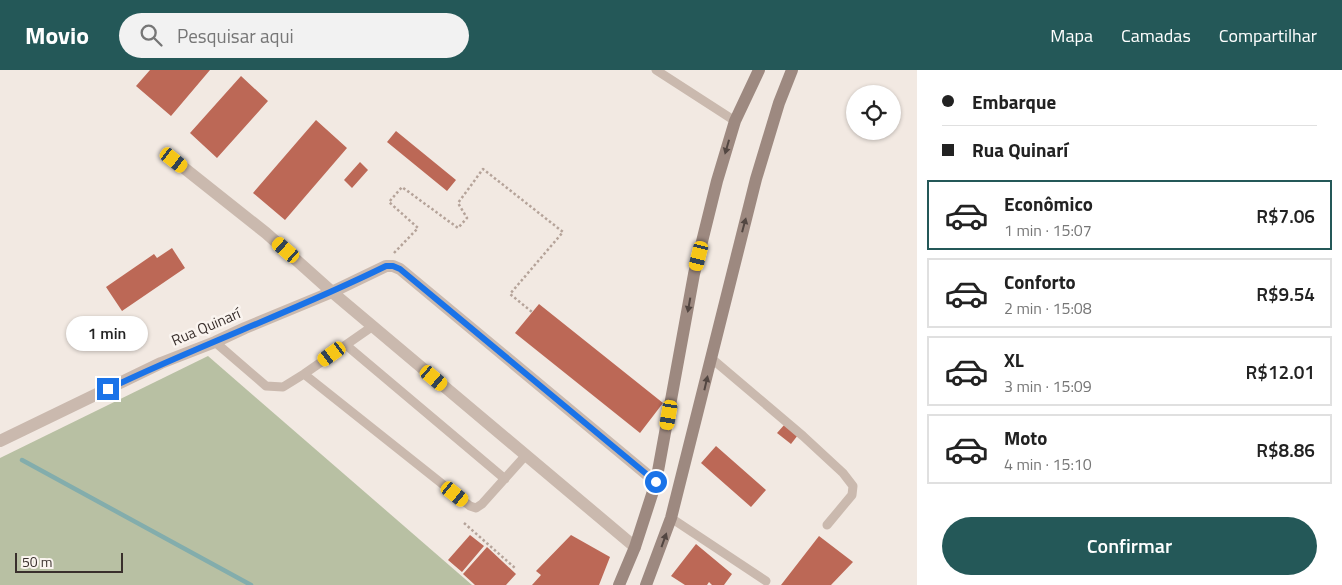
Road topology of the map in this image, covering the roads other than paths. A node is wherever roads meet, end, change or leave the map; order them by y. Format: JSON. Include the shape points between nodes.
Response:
{"nodes":[{"id":1,"x":656,"y":70,"type":"edge"},
{"id":2,"x":759,"y":70,"type":"edge"},
{"id":3,"x":792,"y":70,"type":"edge"},
{"id":4,"x":735,"y":121,"type":"junction"},
{"id":5,"x":174,"y":160,"type":"dead end"},
{"id":6,"x":332,"y":292,"type":"junction"},
{"id":7,"x":373,"y":326,"type":"junction"},
{"id":8,"x":215,"y":342,"type":"junction"},
{"id":9,"x":346,"y":344,"type":"junction"},
{"id":10,"x":711,"y":358,"type":"junction"},
{"id":11,"x":304,"y":374,"type":"junction"},
{"id":12,"x":0,"y":441,"type":"edge"},
{"id":13,"x":526,"y":455,"type":"junction"},
{"id":14,"x":505,"y":479,"type":"junction"},
{"id":15,"x":656,"y":482,"type":"junction"},
{"id":16,"x":671,"y":518,"type":"junction"},
{"id":17,"x":827,"y":525,"type":"dead end"},
{"id":18,"x":635,"y":547,"type":"junction"},
{"id":19,"x":766,"y":581,"type":"dead end"},
{"id":20,"x":619,"y":585,"type":"edge"},
{"id":21,"x":646,"y":585,"type":"edge"}],
"edges":[{"from":1,"to":4,"type":"lane"},
{"from":2,"to":4,"type":"street"},
{"from":10,"to":3,"type":"street","one_way":true,"via":[[764,152]]},
{"from":4,"to":15,"type":"street","one_way":true,"via":[[694,274]]},
{"from":5,"to":6,"type":"street","via":[[266,233]]},
{"from":6,"to":7,"type":"street"},
{"from":6,"to":8,"type":"street","name":"Rua Quinarí"},
{"from":6,"to":15,"type":"street","name":"Rua Quinarí","via":[[386,266],[400,269]]},
{"from":7,"to":9,"type":"lane"},
{"from":7,"to":13,"type":"street"},
{"from":8,"to":11,"type":"lane","via":[[266,386],[283,387]]},
{"from":8,"to":12,"type":"street","name":"Rua Quinarí","via":[[161,363]]},
{"from":9,"to":11,"type":"lane"},
{"from":9,"to":14,"type":"lane"},
{"from":16,"to":10,"type":"street","one_way":true},
{"from":10,"to":17,"type":"lane","via":[[803,436],[853,486],[852,495]]},
{"from":11,"to":14,"type":"lane","via":[[470,506],[476,508],[482,504]]},
{"from":13,"to":14,"type":"lane"},
{"from":13,"to":18,"type":"street"},
{"from":15,"to":18,"type":"street"},
{"from":16,"to":19,"type":"lane"},
{"from":21,"to":16,"type":"street","one_way":true},
{"from":18,"to":20,"type":"street"}]}
